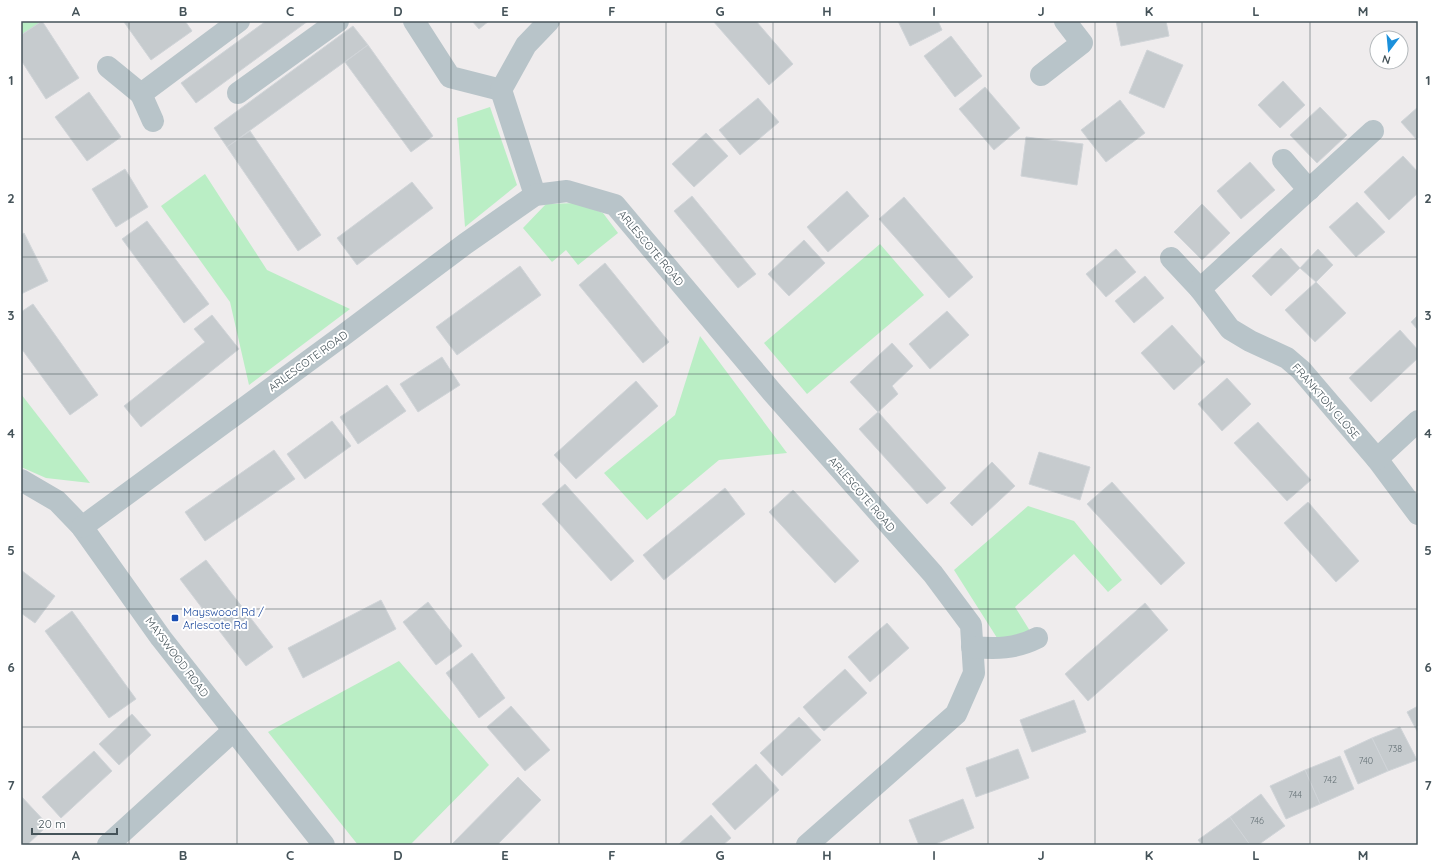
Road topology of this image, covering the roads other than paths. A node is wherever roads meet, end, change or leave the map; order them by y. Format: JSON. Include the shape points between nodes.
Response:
{"nodes":[{"id":1,"x":239,"y":21,"type":"edge"},
{"id":2,"x":338,"y":21,"type":"edge"},
{"id":3,"x":414,"y":21,"type":"edge"},
{"id":4,"x":549,"y":21,"type":"edge"},
{"id":5,"x":1065,"y":21,"type":"edge"},
{"id":6,"x":108,"y":67,"type":"dead end"},
{"id":7,"x":1041,"y":75,"type":"dead end"},
{"id":8,"x":501,"y":90,"type":"junction"},
{"id":9,"x":238,"y":93,"type":"dead end"},
{"id":10,"x":141,"y":94,"type":"junction"},
{"id":11,"x":153,"y":121,"type":"dead end"},
{"id":12,"x":1373,"y":131,"type":"dead end"},
{"id":13,"x":1283,"y":160,"type":"dead end"},
{"id":14,"x":1309,"y":190,"type":"junction"},
{"id":15,"x":535,"y":196,"type":"junction"},
{"id":16,"x":1171,"y":258,"type":"dead end"},
{"id":17,"x":1200,"y":289,"type":"junction"},
{"id":18,"x":1418,"y":421,"type":"edge"},
{"id":19,"x":1377,"y":459,"type":"junction"},
{"id":20,"x":21,"y":480,"type":"edge"},
{"id":21,"x":1418,"y":514,"type":"edge"},
{"id":22,"x":82,"y":527,"type":"junction"},
{"id":23,"x":1037,"y":638,"type":"dead end"},
{"id":24,"x":972,"y":647,"type":"junction"},
{"id":25,"x":233,"y":731,"type":"junction"},
{"id":26,"x":108,"y":845,"type":"edge"},
{"id":27,"x":324,"y":845,"type":"edge"},
{"id":28,"x":807,"y":845,"type":"edge"}],
"edges":[{"from":1,"to":10,"type":"street"},
{"from":2,"to":9,"type":"street"},
{"from":3,"to":8,"type":"street","via":[[450,77]]},
{"from":4,"to":8,"type":"street","via":[[526,45]]},
{"from":5,"to":7,"type":"street","via":[[1082,43]]},
{"from":6,"to":10,"type":"street"},
{"from":8,"to":15,"type":"street"},
{"from":10,"to":11,"type":"street"},
{"from":12,"to":14,"type":"street"},
{"from":13,"to":14,"type":"street"},
{"from":14,"to":17,"type":"street"},
{"from":15,"to":22,"type":"street","name":"ARLESCOTE ROAD","via":[[465,244]]},
{"from":15,"to":24,"type":"street","name":"ARLESCOTE ROAD","via":[[567,190],[615,205],[772,392],[933,574],[971,625]]},
{"from":16,"to":17,"type":"street","name":"FRANKTON CLOSE"},
{"from":17,"to":19,"type":"street","name":"FRANKTON CLOSE","via":[[1230,329],[1287,358],[1301,370]]},
{"from":18,"to":19,"type":"street"},
{"from":19,"to":21,"type":"street","name":"FRANKTON CLOSE"},
{"from":20,"to":22,"type":"street","name":"MAYSWOOD ROAD","via":[[57,501]]},
{"from":22,"to":25,"type":"street","name":"MAYSWOOD ROAD","via":[[161,638]]},
{"from":23,"to":24,"type":"street","via":[[1026,644],[1002,649]]},
{"from":24,"to":28,"type":"street","name":"ARLESCOTE ROAD","via":[[974,672],[956,714]]},
{"from":25,"to":26,"type":"street"},
{"from":25,"to":27,"type":"street","name":"MAYSWOOD ROAD"}]}
